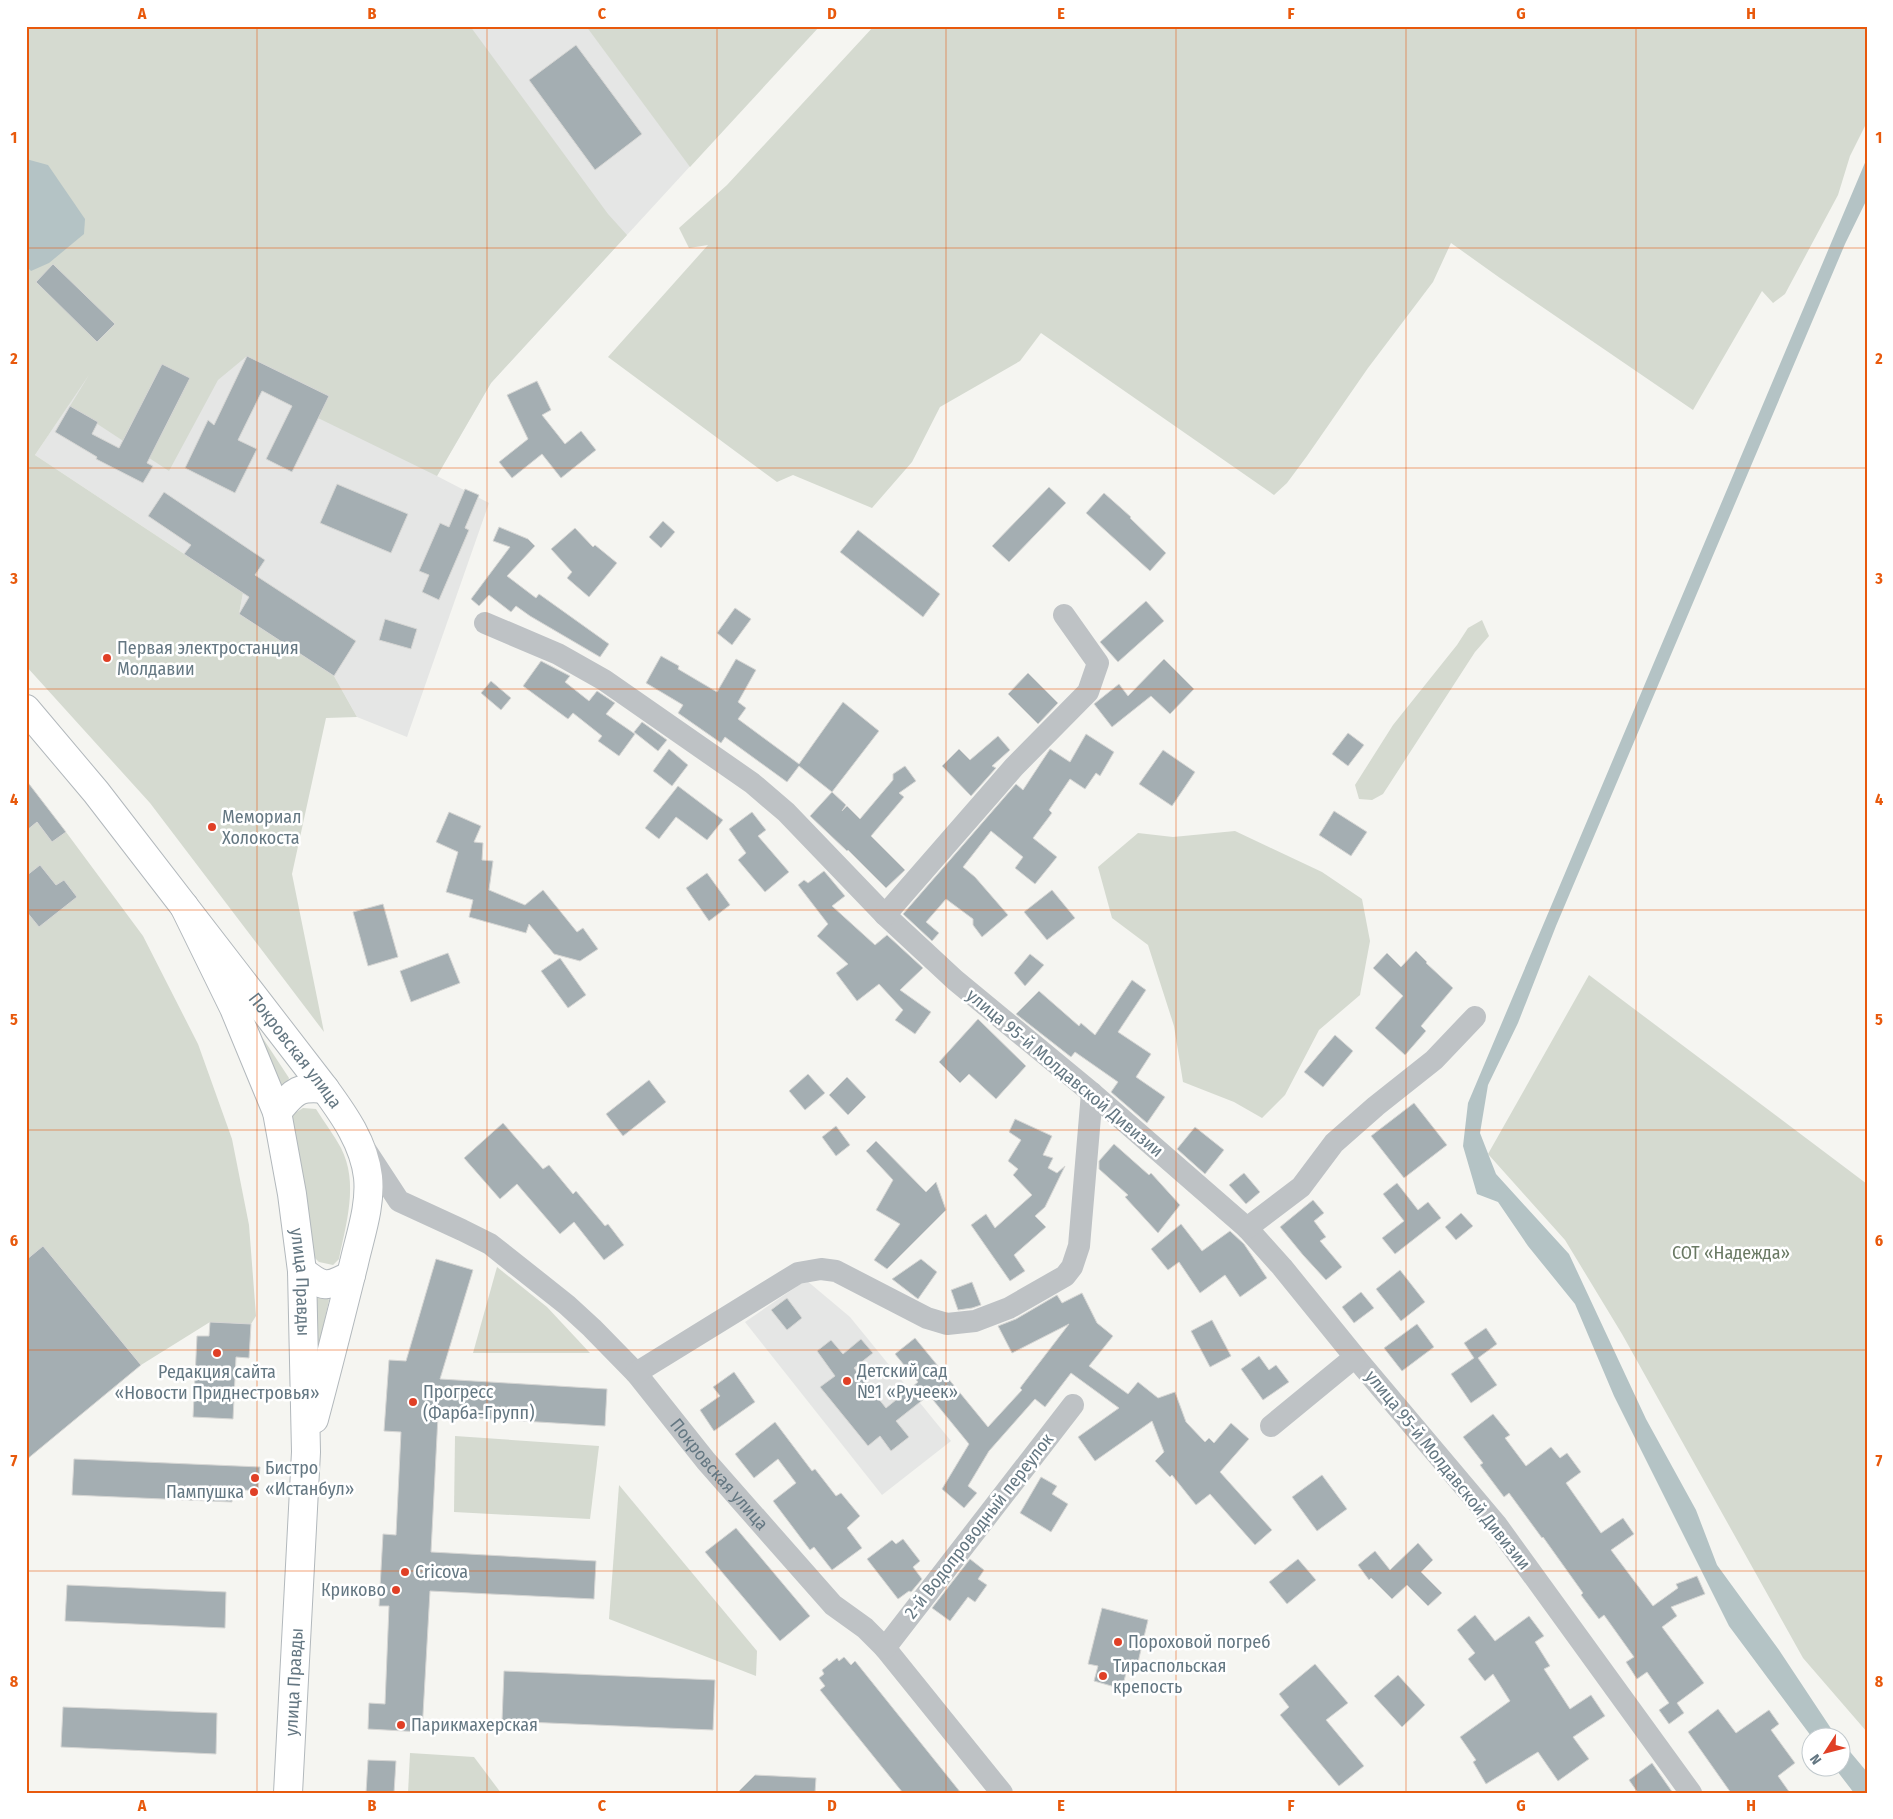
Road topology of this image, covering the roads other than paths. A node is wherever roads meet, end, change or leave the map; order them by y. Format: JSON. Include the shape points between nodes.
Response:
{"nodes":[{"id":1,"x":1064,"y":615,"type":"dead end"},
{"id":2,"x":485,"y":623,"type":"dead end"},
{"id":3,"x":26,"y":710,"type":"edge"},
{"id":4,"x":184,"y":906,"type":"junction"},
{"id":5,"x":885,"y":915,"type":"junction"},
{"id":6,"x":1475,"y":1017,"type":"dead end"},
{"id":7,"x":325,"y":1089,"type":"junction"},
{"id":8,"x":1092,"y":1093,"type":"junction"},
{"id":9,"x":277,"y":1112,"type":"junction"},
{"id":10,"x":353,"y":1132,"type":"junction"},
{"id":11,"x":398,"y":1200,"type":"junction"},
{"id":12,"x":364,"y":1218,"type":"junction"},
{"id":13,"x":1247,"y":1228,"type":"junction"},
{"id":14,"x":302,"y":1271,"type":"junction"},
{"id":15,"x":351,"y":1275,"type":"junction"},
{"id":16,"x":1355,"y":1357,"type":"junction"},
{"id":17,"x":636,"y":1373,"type":"junction"},
{"id":18,"x":1073,"y":1405,"type":"dead end"},
{"id":19,"x":1271,"y":1426,"type":"dead end"},
{"id":20,"x":306,"y":1452,"type":"junction"},
{"id":21,"x":885,"y":1648,"type":"junction"},
{"id":22,"x":288,"y":1793,"type":"edge"},
{"id":23,"x":1002,"y":1793,"type":"edge"},
{"id":24,"x":1691,"y":1793,"type":"edge"}],
"edges":[{"from":1,"to":5,"type":"street","via":[[1098,662],[1088,692],[1014,767]]},
{"from":2,"to":5,"type":"street","name":"улица 95-й Молдавской Дивизии","via":[[558,654],[604,680],[752,783],[786,812]]},
{"from":3,"to":4,"type":"main road","name":"Покровская улица","via":[[96,792]]},
{"from":4,"to":7,"type":"main road","name":"Покровская улица"},
{"from":4,"to":9,"type":"main road","name":"Покровская улица","via":[[234,1008]]},
{"from":5,"to":8,"type":"street","name":"улица 95-й Молдавской Дивизии","via":[[955,980]]},
{"from":6,"to":13,"type":"street","via":[[1434,1060],[1334,1143],[1301,1187]]},
{"from":7,"to":9,"type":"main road","via":[[309,1087],[294,1092]]},
{"from":7,"to":10,"type":"main road","name":"Покровская улица"},
{"from":8,"to":13,"type":"street","name":"улица 95-й Молдавской Дивизии"},
{"from":8,"to":17,"type":"street","via":[[1079,1246],[1072,1267],[1065,1276],[1009,1308],[975,1321],[947,1324],[927,1318],[836,1272],[821,1269],[798,1273]]},
{"from":9,"to":14,"type":"main road","name":"улица Правды"},
{"from":10,"to":11,"type":"street","name":"Покровская улица"},
{"from":10,"to":12,"type":"main road","name":"улица Правды","via":[[363,1153],[368,1178]]},
{"from":11,"to":12,"type":"street","via":[[386,1203]]},
{"from":11,"to":17,"type":"street","name":"Покровская улица","via":[[490,1244],[568,1305]]},
{"from":12,"to":15,"type":"main road","name":"улица Правды"},
{"from":13,"to":16,"type":"street","name":"улица 95-й Молдавской Дивизии"},
{"from":14,"to":15,"type":"main road","via":[[317,1283],[332,1285]]},
{"from":14,"to":20,"type":"main road","name":"улица Правды"},
{"from":15,"to":20,"type":"main road","name":"улица Правды"},
{"from":16,"to":19,"type":"street"},
{"from":16,"to":24,"type":"street","name":"улица 95-й Молдавской Дивизии","via":[[1496,1524]]},
{"from":17,"to":21,"type":"street","name":"Покровская улица","via":[[706,1461],[833,1605],[865,1628]]},
{"from":18,"to":21,"type":"street","name":"2-й Водопроводный переулок"},
{"from":20,"to":22,"type":"main road","name":"улица Правды"},
{"from":21,"to":23,"type":"street","name":"Покровская улица"}]}
